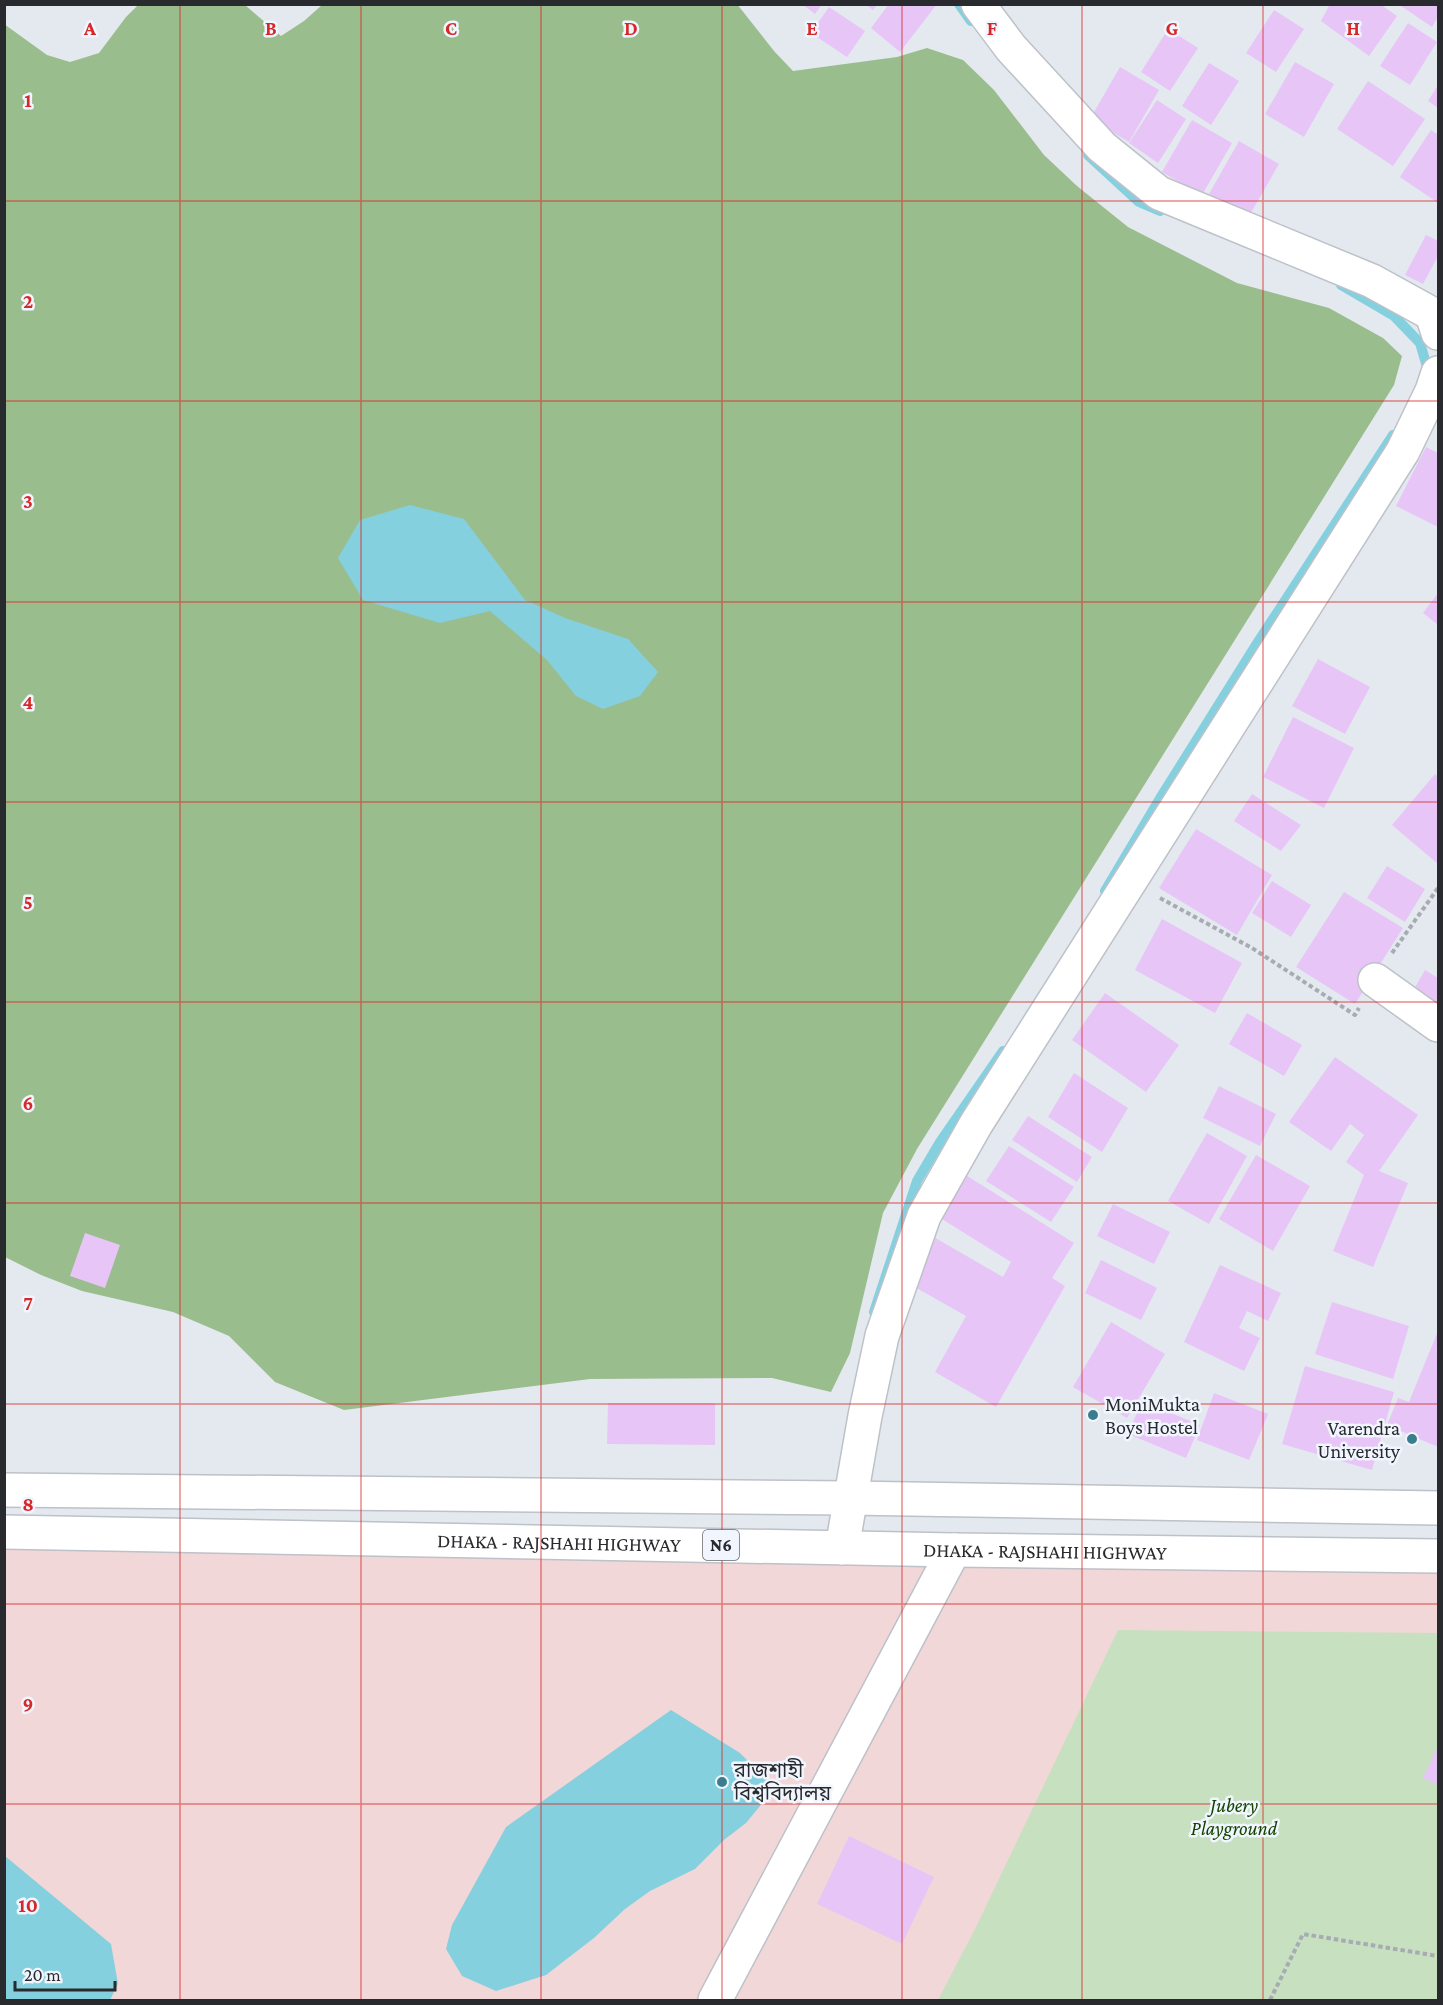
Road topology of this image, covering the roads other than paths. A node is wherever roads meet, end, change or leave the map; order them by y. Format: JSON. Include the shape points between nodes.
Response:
{"nodes":[{"id":1,"x":978,"y":4,"type":"edge"},
{"id":2,"x":1436,"y":318,"type":"edge"},
{"id":3,"x":1438,"y":374,"type":"edge"},
{"id":4,"x":1375,"y":980,"type":"road end"},
{"id":5,"x":1438,"y":1025,"type":"edge"},
{"id":6,"x":4,"y":1490,"type":"edge"},
{"id":7,"x":849,"y":1498,"type":"junction"},
{"id":8,"x":1438,"y":1508,"type":"edge"},
{"id":9,"x":4,"y":1532,"type":"edge"},
{"id":10,"x":842,"y":1548,"type":"junction"},
{"id":11,"x":954,"y":1550,"type":"junction"},
{"id":12,"x":1438,"y":1556,"type":"edge"},
{"id":13,"x":715,"y":2001,"type":"edge"}],
"edges":[{"from":1,"to":2,"type":"main road","via":[[1011,48],[1102,147],[1159,193],[1372,281]]},
{"from":3,"to":7,"type":"main road","via":[[1403,452],[976,1124],[924,1216],[882,1336]]},
{"from":4,"to":5,"type":"main road"},
{"from":6,"to":7,"type":"main road"},
{"from":7,"to":8,"type":"main road"},
{"from":7,"to":10,"type":"main road"},
{"from":9,"to":10,"type":"main road","name":"DHAKA - RAJSHAHI HIGHWAY","number":"N6"},
{"from":10,"to":11,"type":"main road","name":"DHAKA - RAJSHAHI HIGHWAY","number":"N6"},
{"from":11,"to":12,"type":"main road","name":"DHAKA - RAJSHAHI HIGHWAY","number":"N6"},
{"from":11,"to":13,"type":"main road"}]}
